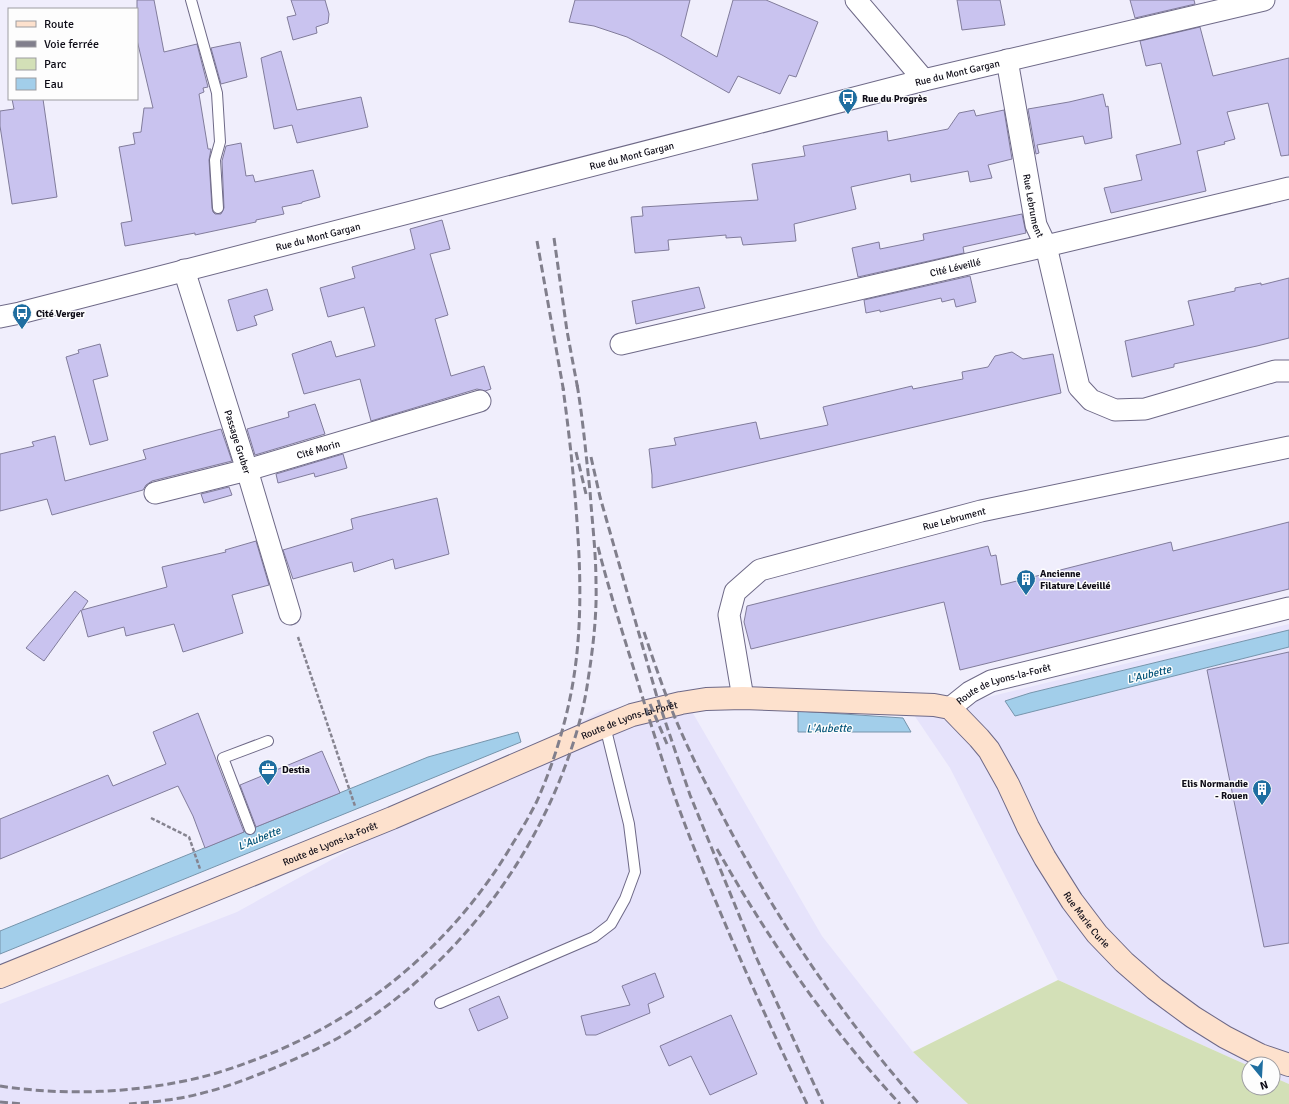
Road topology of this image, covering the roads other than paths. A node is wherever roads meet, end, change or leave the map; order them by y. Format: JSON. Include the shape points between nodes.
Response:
{"nodes":[{"id":1,"x":191,"y":0,"type":"edge"},
{"id":2,"x":856,"y":0,"type":"edge"},
{"id":3,"x":1264,"y":0,"type":"edge"},
{"id":4,"x":1007,"y":60,"type":"junction"},
{"id":5,"x":924,"y":80,"type":"junction"},
{"id":6,"x":1289,"y":188,"type":"edge"},
{"id":7,"x":218,"y":208,"type":"dead end"},
{"id":8,"x":1046,"y":246,"type":"junction"},
{"id":9,"x":184,"y":270,"type":"junction"},
{"id":10,"x":0,"y":317,"type":"edge"},
{"id":11,"x":621,"y":344,"type":"dead end"},
{"id":12,"x":1289,"y":371,"type":"edge"},
{"id":13,"x":480,"y":401,"type":"dead end"},
{"id":14,"x":1289,"y":447,"type":"edge"},
{"id":15,"x":246,"y":470,"type":"junction"},
{"id":16,"x":155,"y":493,"type":"dead end"},
{"id":17,"x":1289,"y":608,"type":"edge"},
{"id":18,"x":290,"y":614,"type":"road end"},
{"id":19,"x":743,"y":698,"type":"junction"},
{"id":20,"x":950,"y":708,"type":"junction"},
{"id":21,"x":605,"y":726,"type":"junction"},
{"id":22,"x":268,"y":741,"type":"dead end"},
{"id":23,"x":250,"y":829,"type":"dead end"},
{"id":24,"x":0,"y":977,"type":"edge"},
{"id":25,"x":440,"y":1003,"type":"dead end"},
{"id":26,"x":1289,"y":1065,"type":"edge"}],
"edges":[{"from":1,"to":7,"type":"lane","via":[[217,93],[220,142],[215,160]]},
{"from":2,"to":5,"type":"street"},
{"from":3,"to":4,"type":"street","name":"Rue du Mont Gargan"},
{"from":4,"to":5,"type":"street","name":"Rue du Mont Gargan"},
{"from":4,"to":8,"type":"street","name":"Rue Lebrument","via":[[1036,226]]},
{"from":5,"to":9,"type":"street","name":"Rue du Mont Gargan"},
{"from":6,"to":8,"type":"street","name":"Cité Léveillé"},
{"from":8,"to":11,"type":"street","name":"Cité Léveillé"},
{"from":8,"to":12,"type":"street","name":"Rue Lebrument","via":[[1079,387],[1091,400],[1115,410],[1145,409],[1275,371]]},
{"from":9,"to":10,"type":"street","name":"Rue du Mont Gargan","via":[[20,314]]},
{"from":9,"to":15,"type":"street","name":"Passage Gruber"},
{"from":13,"to":15,"type":"street","name":"Cité Morin"},
{"from":14,"to":19,"type":"street","name":"Rue Lebrument","via":[[981,511],[760,570],[735,592],[729,615]]},
{"from":15,"to":16,"type":"street","name":"Cité Morin"},
{"from":15,"to":18,"type":"street","name":"Passage Gruber"},
{"from":17,"to":20,"type":"street","name":"Route de Lyons-la-Forêt","via":[[991,681],[970,692]]},
{"from":19,"to":20,"type":"street","name":"Route de Lyons-la-Forêt","via":[[916,704]]},
{"from":19,"to":21,"type":"street","name":"Route de Lyons-la-Forêt","via":[[681,703],[632,715]]},
{"from":20,"to":26,"type":"street","name":"Rue Marie Curie","via":[[989,750],[1045,858],[1097,934],[1155,989],[1193,1017],[1260,1055]]},
{"from":21,"to":24,"type":"street","name":"Route de Lyons-la-Forêt","via":[[392,818]]},
{"from":21,"to":25,"type":"lane","via":[[629,824],[635,872],[611,924],[594,937]]},
{"from":22,"to":23,"type":"lane","via":[[223,758]]}]}
